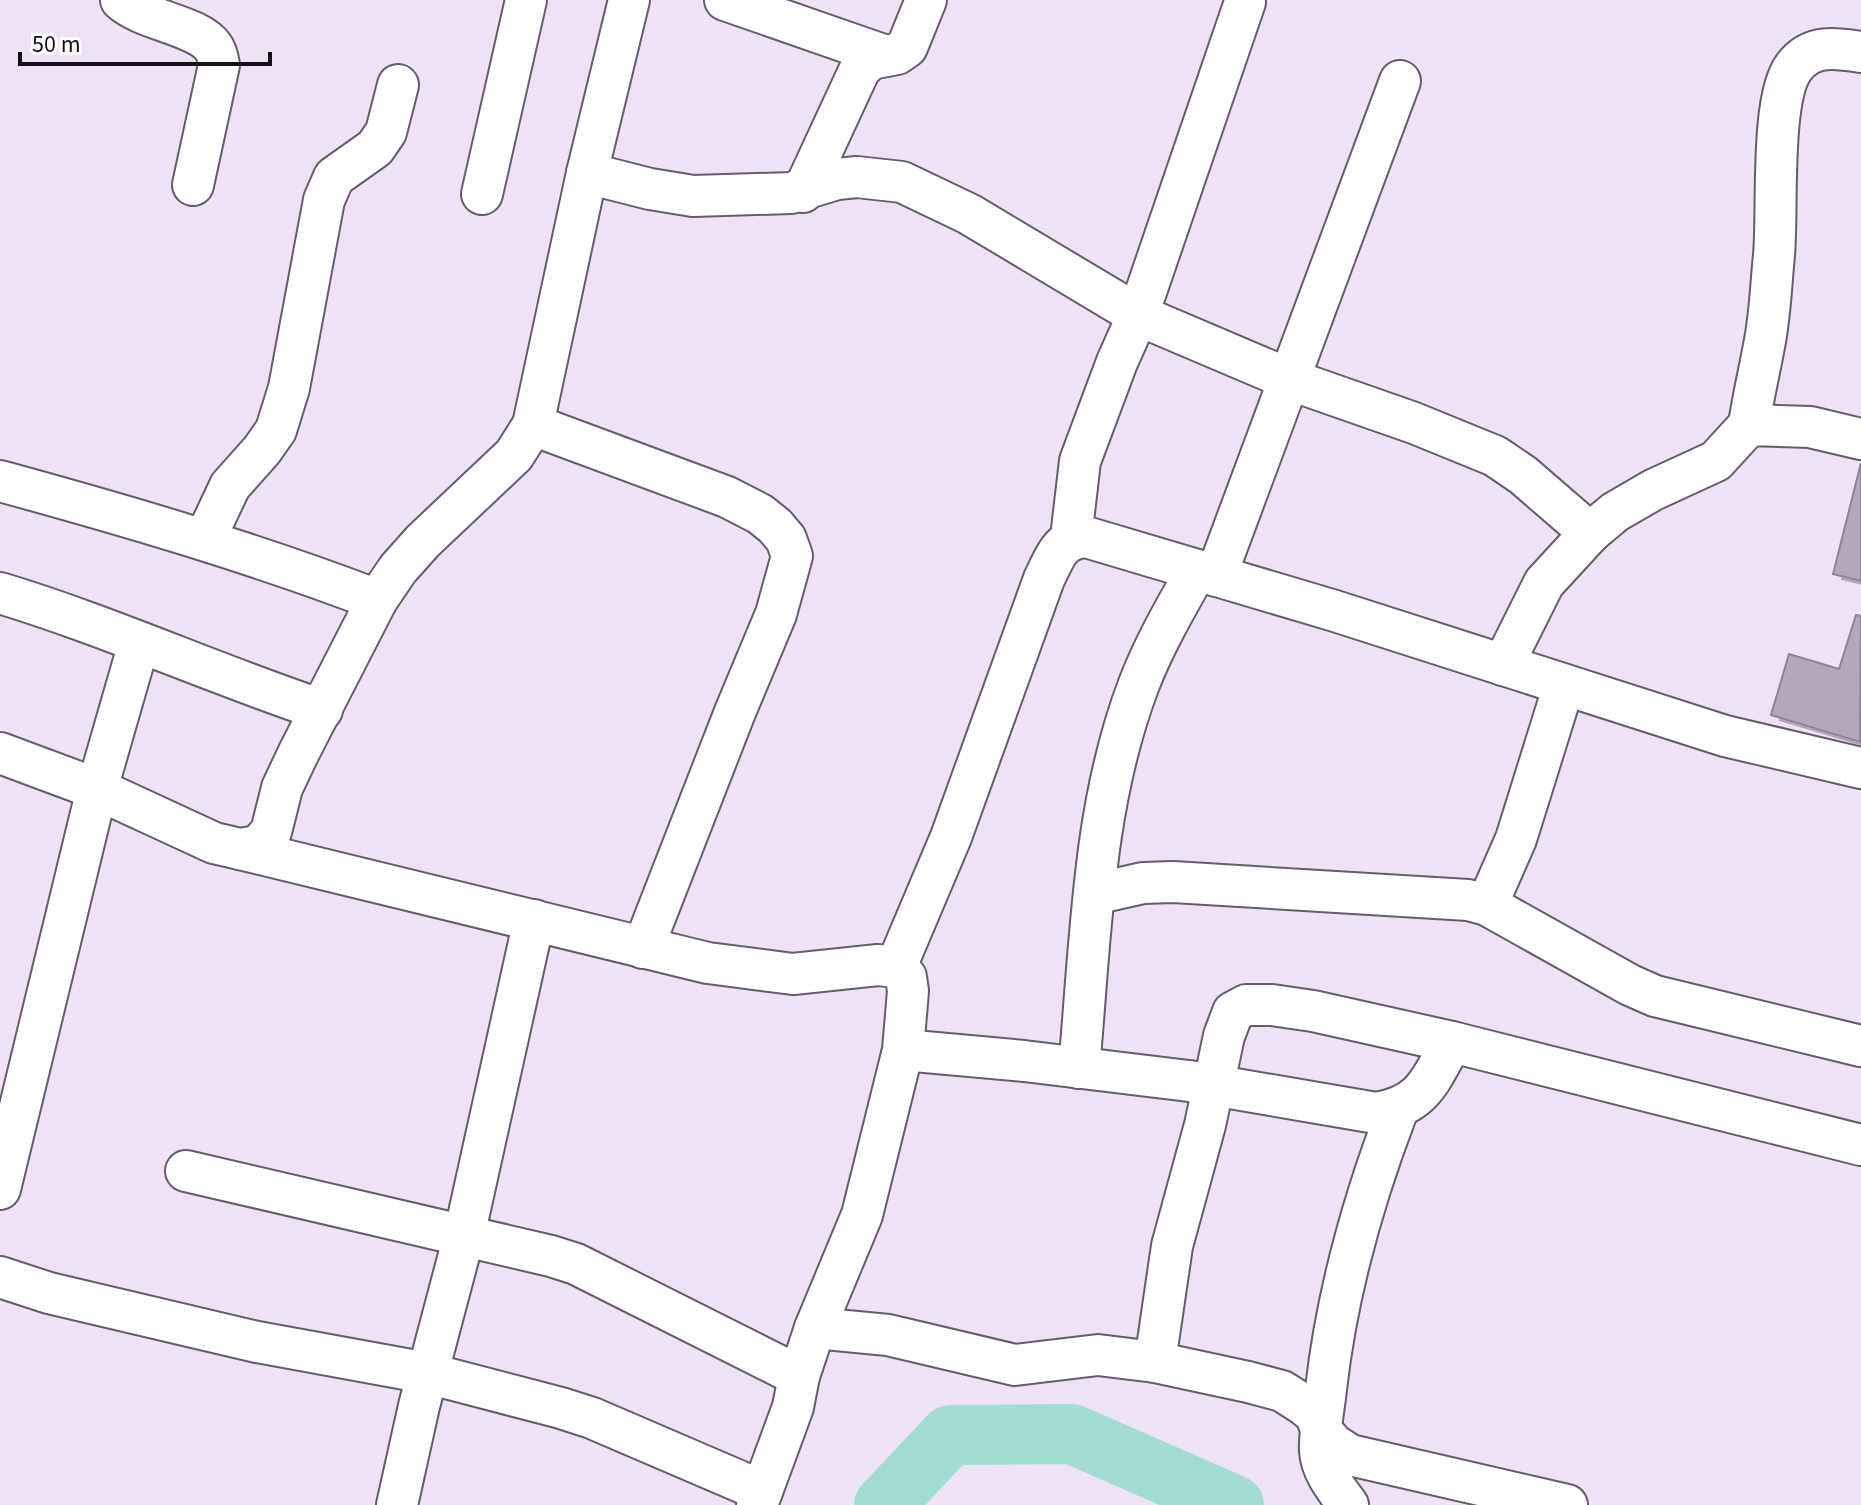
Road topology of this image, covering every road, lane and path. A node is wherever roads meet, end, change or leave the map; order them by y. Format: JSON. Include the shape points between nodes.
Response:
{"nodes":[{"id":1,"x":121,"y":0,"type":"edge"},
{"id":2,"x":526,"y":0,"type":"edge"},
{"id":3,"x":629,"y":0,"type":"edge"},
{"id":4,"x":725,"y":0,"type":"edge"},
{"id":5,"x":926,"y":0,"type":"edge"},
{"id":6,"x":1245,"y":2,"type":"dead end"},
{"id":7,"x":1861,"y":52,"type":"edge"},
{"id":8,"x":886,"y":56,"type":"junction"},
{"id":9,"x":1400,"y":81,"type":"dead end"},
{"id":10,"x":398,"y":85,"type":"dead end"},
{"id":11,"x":587,"y":173,"type":"junction"},
{"id":12,"x":193,"y":185,"type":"dead end"},
{"id":13,"x":803,"y":192,"type":"junction"},
{"id":14,"x":482,"y":194,"type":"dead end"},
{"id":15,"x":1138,"y":315,"type":"junction"},
{"id":16,"x":1291,"y":380,"type":"junction"},
{"id":17,"x":533,"y":425,"type":"junction"},
{"id":18,"x":1749,"y":425,"type":"junction"},
{"id":19,"x":1861,"y":439,"type":"edge"},
{"id":20,"x":0,"y":481,"type":"edge"},
{"id":21,"x":1590,"y":533,"type":"junction"},
{"id":22,"x":1071,"y":538,"type":"junction"},
{"id":23,"x":205,"y":539,"type":"junction"},
{"id":24,"x":1206,"y":573,"type":"junction"},
{"id":25,"x":0,"y":593,"type":"edge"},
{"id":26,"x":377,"y":600,"type":"junction"},
{"id":27,"x":139,"y":643,"type":"junction"},
{"id":28,"x":1503,"y":665,"type":"junction"},
{"id":29,"x":1564,"y":685,"type":"junction"},
{"id":30,"x":322,"y":710,"type":"junction"},
{"id":31,"x":0,"y":753,"type":"edge"},
{"id":32,"x":1861,"y":768,"type":"edge"},
{"id":33,"x":97,"y":789,"type":"junction"},
{"id":34,"x":240,"y":849,"type":"junction"},
{"id":35,"x":1094,"y":894,"type":"junction"},
{"id":36,"x":1487,"y":905,"type":"junction"},
{"id":37,"x":534,"y":920,"type":"junction"},
{"id":38,"x":643,"y":948,"type":"junction"},
{"id":39,"x":896,"y":967,"type":"junction"},
{"id":40,"x":1452,"y":1042,"type":"junction"},
{"id":41,"x":1861,"y":1046,"type":"edge"},
{"id":42,"x":903,"y":1050,"type":"junction"},
{"id":43,"x":1079,"y":1068,"type":"junction"},
{"id":44,"x":1215,"y":1085,"type":"junction"},
{"id":45,"x":1398,"y":1109,"type":"junction"},
{"id":46,"x":1861,"y":1145,"type":"edge"},
{"id":47,"x":186,"y":1171,"type":"dead end"},
{"id":48,"x":0,"y":1189,"type":"edge"},
{"id":49,"x":464,"y":1236,"type":"junction"},
{"id":50,"x":0,"y":1277,"type":"edge"},
{"id":51,"x":815,"y":1328,"type":"junction"},
{"id":52,"x":1155,"y":1362,"type":"junction"},
{"id":53,"x":427,"y":1373,"type":"junction"},
{"id":54,"x":799,"y":1376,"type":"junction"},
{"id":55,"x":1322,"y":1431,"type":"junction"},
{"id":56,"x":759,"y":1498,"type":"edge"},
{"id":57,"x":397,"y":1505,"type":"edge"},
{"id":58,"x":1348,"y":1505,"type":"edge"},
{"id":59,"x":1567,"y":1505,"type":"edge"}],
"edges":[{"from":1,"to":12,"type":"street","via":[[205,38],[215,49],[219,65]]},
{"from":2,"to":14,"type":"street"},
{"from":3,"to":11,"type":"street"},
{"from":4,"to":8,"type":"street"},
{"from":5,"to":8,"type":"street","via":[[907,47]]},
{"from":6,"to":15,"type":"street"},
{"from":7,"to":18,"type":"street","via":[[1819,49],[1804,55],[1791,70],[1782,99],[1765,344]]},
{"from":8,"to":13,"type":"street","via":[[871,59],[860,69]]},
{"from":9,"to":16,"type":"street"},
{"from":10,"to":23,"type":"street","via":[[386,132],[375,148],[334,177],[324,200],[281,417],[262,450],[230,486]]},
{"from":11,"to":13,"type":"street","via":[[693,196]]},
{"from":11,"to":17,"type":"street"},
{"from":13,"to":15,"type":"street","via":[[837,179],[902,182],[969,214]]},
{"from":15,"to":16,"type":"street"},
{"from":15,"to":22,"type":"street","via":[[1080,461]]},
{"from":16,"to":21,"type":"street","via":[[1495,456]]},
{"from":16,"to":24,"type":"street"},
{"from":17,"to":26,"type":"street","via":[[514,455],[423,541]]},
{"from":17,"to":38,"type":"street","via":[[727,497],[775,526],[792,556],[776,614]]},
{"from":18,"to":19,"type":"street","via":[[1810,427]]},
{"from":18,"to":21,"type":"street","via":[[1716,461],[1653,490]]},
{"from":20,"to":23,"type":"street"},
{"from":21,"to":28,"type":"street","via":[[1544,583]]},
{"from":22,"to":24,"type":"street","via":[[1086,537]]},
{"from":22,"to":39,"type":"street","via":[[1044,579],[951,837]]},
{"from":23,"to":26,"type":"street"},
{"from":24,"to":28,"type":"street"},
{"from":24,"to":35,"type":"street","via":[[1156,646],[1139,684],[1097,850]]},
{"from":25,"to":27,"type":"street"},
{"from":26,"to":30,"type":"street"},
{"from":27,"to":30,"type":"street"},
{"from":27,"to":33,"type":"street"},
{"from":28,"to":29,"type":"street"},
{"from":29,"to":32,"type":"street","via":[[1725,736]]},
{"from":29,"to":36,"type":"street","via":[[1516,839]]},
{"from":30,"to":34,"type":"street","via":[[282,788],[271,832],[258,846]]},
{"from":31,"to":33,"type":"street"},
{"from":33,"to":34,"type":"street","via":[[199,837]]},
{"from":33,"to":48,"type":"street"},
{"from":34,"to":37,"type":"street"},
{"from":35,"to":36,"type":"street","via":[[1173,882],[1432,896]]},
{"from":35,"to":43,"type":"street"},
{"from":36,"to":41,"type":"street","via":[[1655,996]]},
{"from":37,"to":38,"type":"street"},
{"from":37,"to":49,"type":"street"},
{"from":38,"to":39,"type":"street","via":[[793,974]]},
{"from":39,"to":42,"type":"street","via":[[906,977],[908,991]]},
{"from":40,"to":44,"type":"street","via":[[1313,1011],[1246,1005],[1233,1012]]},
{"from":40,"to":45,"type":"street","via":[[1431,1080],[1414,1101]]},
{"from":40,"to":46,"type":"street"},
{"from":42,"to":43,"type":"street"},
{"from":42,"to":51,"type":"street","via":[[862,1215]]},
{"from":43,"to":44,"type":"street"},
{"from":44,"to":45,"type":"street","via":[[1353,1110]]},
{"from":44,"to":52,"type":"street","via":[[1172,1246]]},
{"from":45,"to":55,"type":"street","via":[[1354,1240],[1330,1353]]},
{"from":47,"to":49,"type":"street"},
{"from":49,"to":53,"type":"street"},
{"from":49,"to":54,"type":"street","via":[[576,1264]]},
{"from":50,"to":53,"type":"street","via":[[257,1342]]},
{"from":51,"to":52,"type":"street","via":[[888,1335],[1015,1365],[1098,1355]]},
{"from":51,"to":54,"type":"street"},
{"from":52,"to":55,"type":"street","via":[[1282,1391],[1315,1414]]},
{"from":53,"to":56,"type":"street","via":[[592,1418]]},
{"from":53,"to":57,"type":"street"},
{"from":54,"to":56,"type":"street"},
{"from":55,"to":58,"type":"street","via":[[1320,1452],[1327,1473]]},
{"from":55,"to":59,"type":"street","via":[[1350,1455]]}]}
